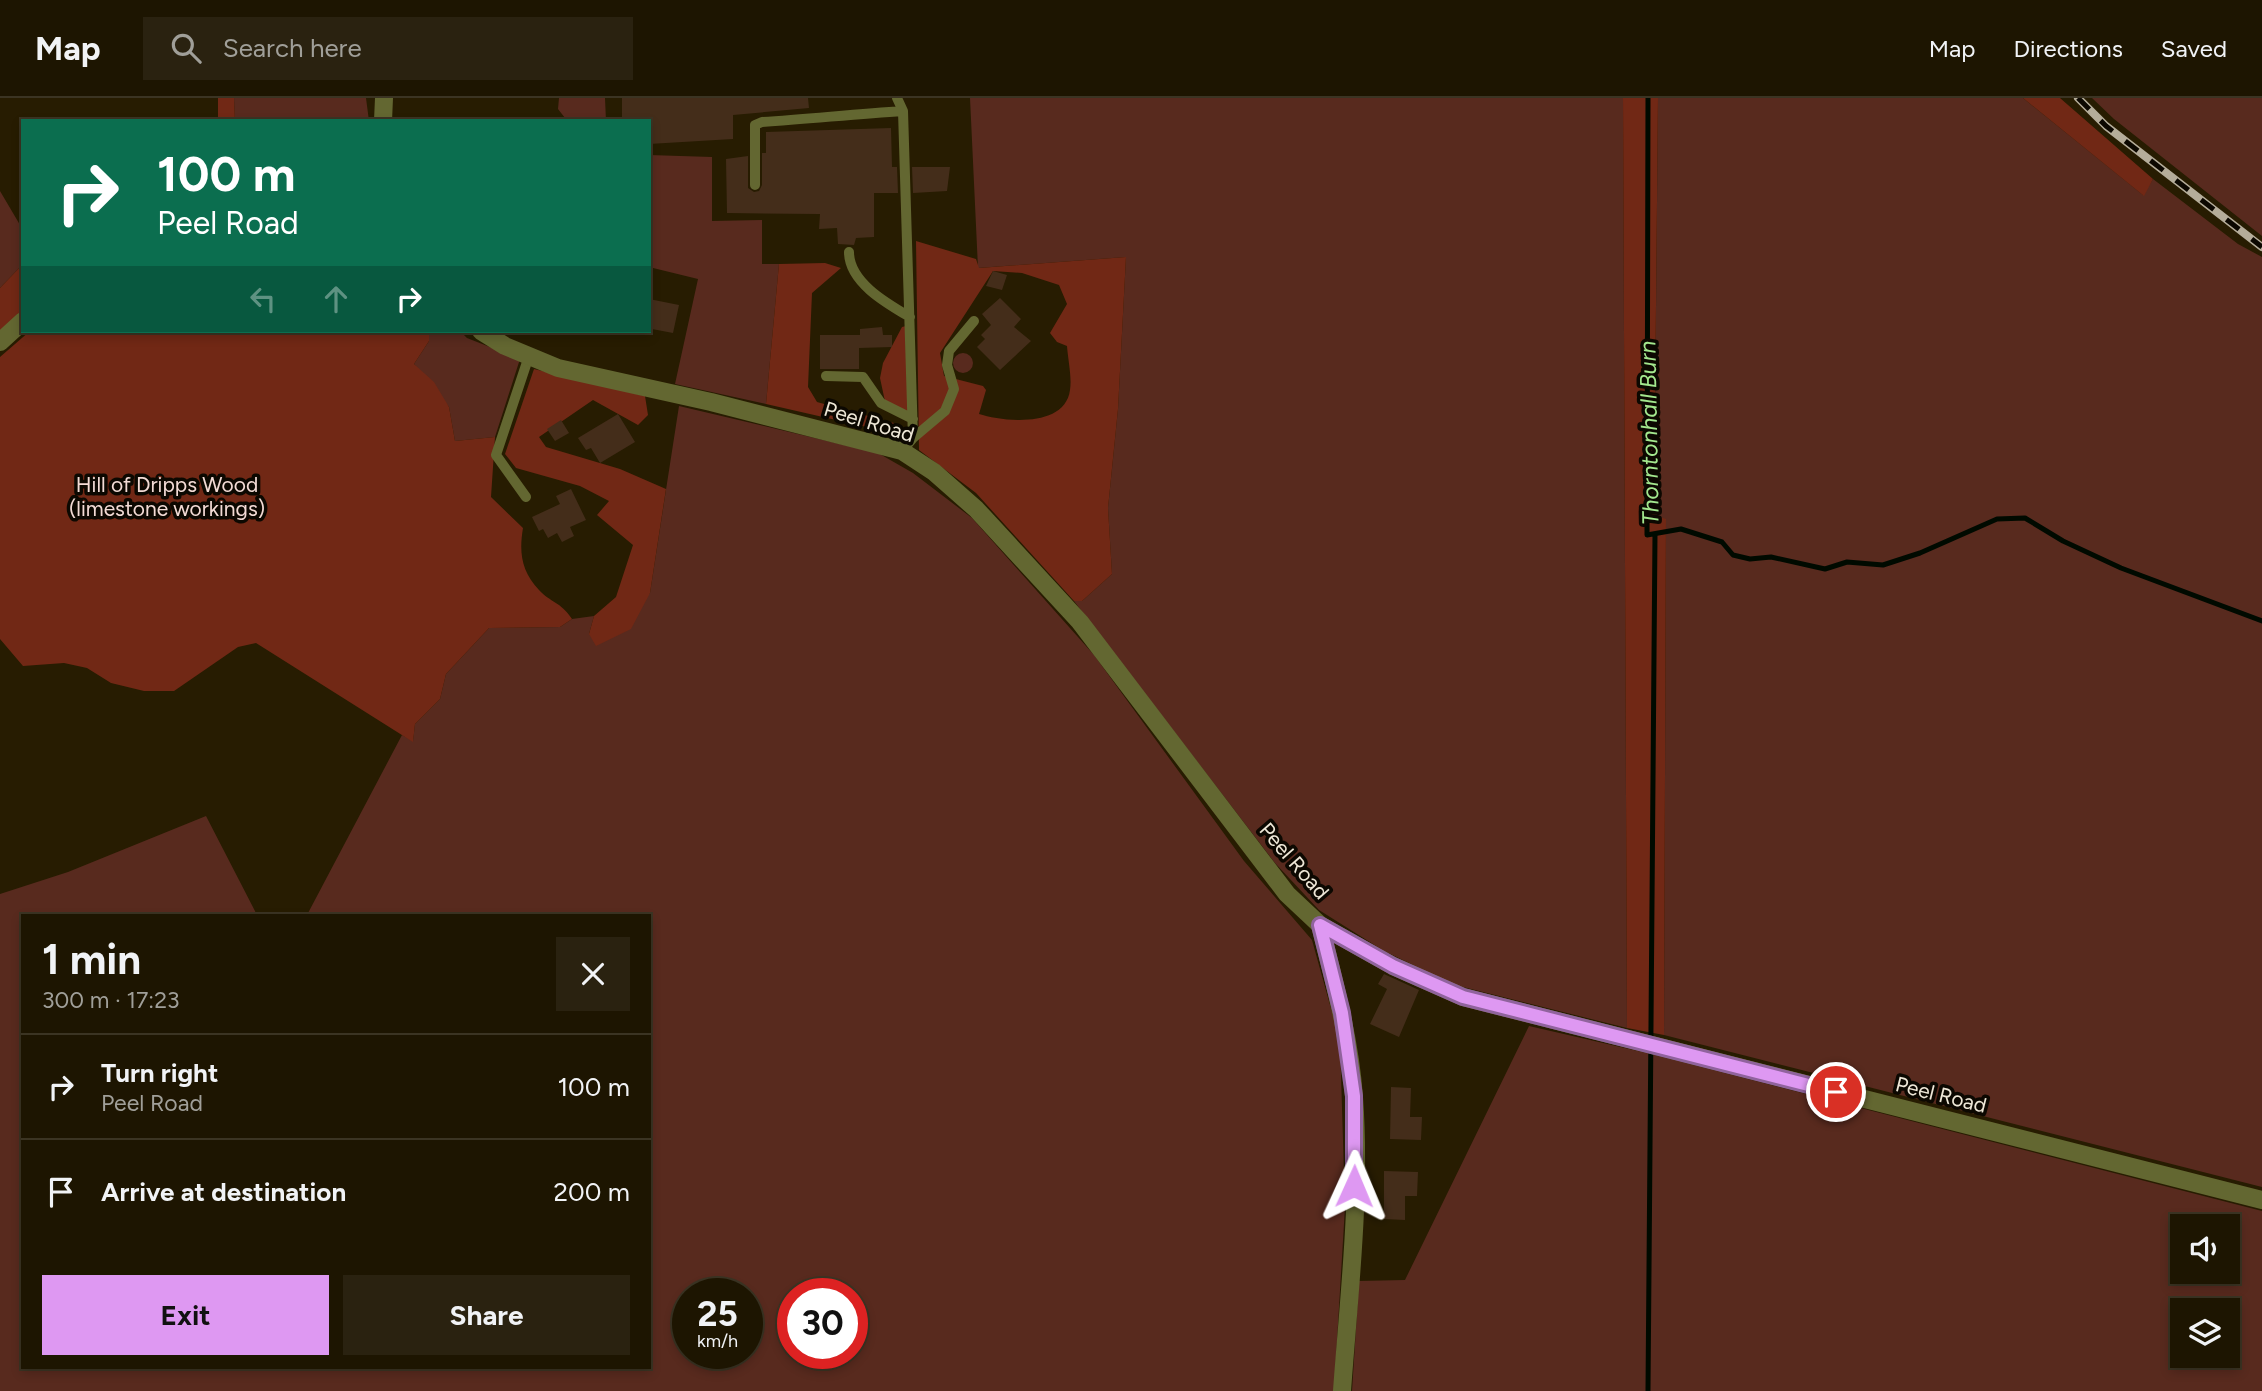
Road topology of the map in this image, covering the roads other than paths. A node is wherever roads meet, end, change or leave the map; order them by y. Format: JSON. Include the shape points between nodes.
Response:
{"nodes":[{"id":1,"x":384,"y":98,"type":"edge"},
{"id":2,"x":897,"y":98,"type":"edge"},
{"id":3,"x":903,"y":111,"type":"junction"},
{"id":4,"x":383,"y":119,"type":"edge"},
{"id":5,"x":755,"y":185,"type":"dead end"},
{"id":6,"x":849,"y":252,"type":"dead end"},
{"id":7,"x":909,"y":317,"type":"junction"},
{"id":8,"x":974,"y":321,"type":"dead end"},
{"id":9,"x":21,"y":323,"type":"edge"},
{"id":10,"x":485,"y":333,"type":"edge"},
{"id":11,"x":0,"y":342,"type":"edge"},
{"id":12,"x":529,"y":356,"type":"junction"},
{"id":13,"x":826,"y":376,"type":"dead end"},
{"id":14,"x":913,"y":419,"type":"junction"},
{"id":15,"x":908,"y":445,"type":"junction"},
{"id":16,"x":526,"y":497,"type":"dead end"},
{"id":17,"x":1320,"y":925,"type":"junction"},
{"id":18,"x":2262,"y":1200,"type":"edge"},
{"id":19,"x":1342,"y":1391,"type":"edge"}],
"edges":[{"from":1,"to":4,"type":"street"},
{"from":2,"to":3,"type":"lane"},
{"from":3,"to":5,"type":"lane","via":[[755,125]]},
{"from":3,"to":7,"type":"lane"},
{"from":6,"to":7,"type":"lane","via":[[849,264],[863,283]]},
{"from":7,"to":14,"type":"lane"},
{"from":8,"to":15,"type":"lane","via":[[948,351],[954,389],[945,411]]},
{"from":9,"to":11,"type":"street"},
{"from":10,"to":12,"type":"street","name":"Peel Road"},
{"from":12,"to":15,"type":"street","name":"Peel Road","via":[[558,368]]},
{"from":12,"to":16,"type":"lane","via":[[496,455]]},
{"from":13,"to":14,"type":"lane","via":[[863,377],[881,403]]},
{"from":14,"to":15,"type":"lane"},
{"from":15,"to":17,"type":"street","name":"Peel Road","via":[[976,509],[1080,622],[1287,894]]},
{"from":17,"to":18,"type":"street","name":"Peel Road","via":[[1393,966],[1463,997]]},
{"from":17,"to":19,"type":"street","via":[[1342,1013],[1354,1096],[1354,1208]]}]}
